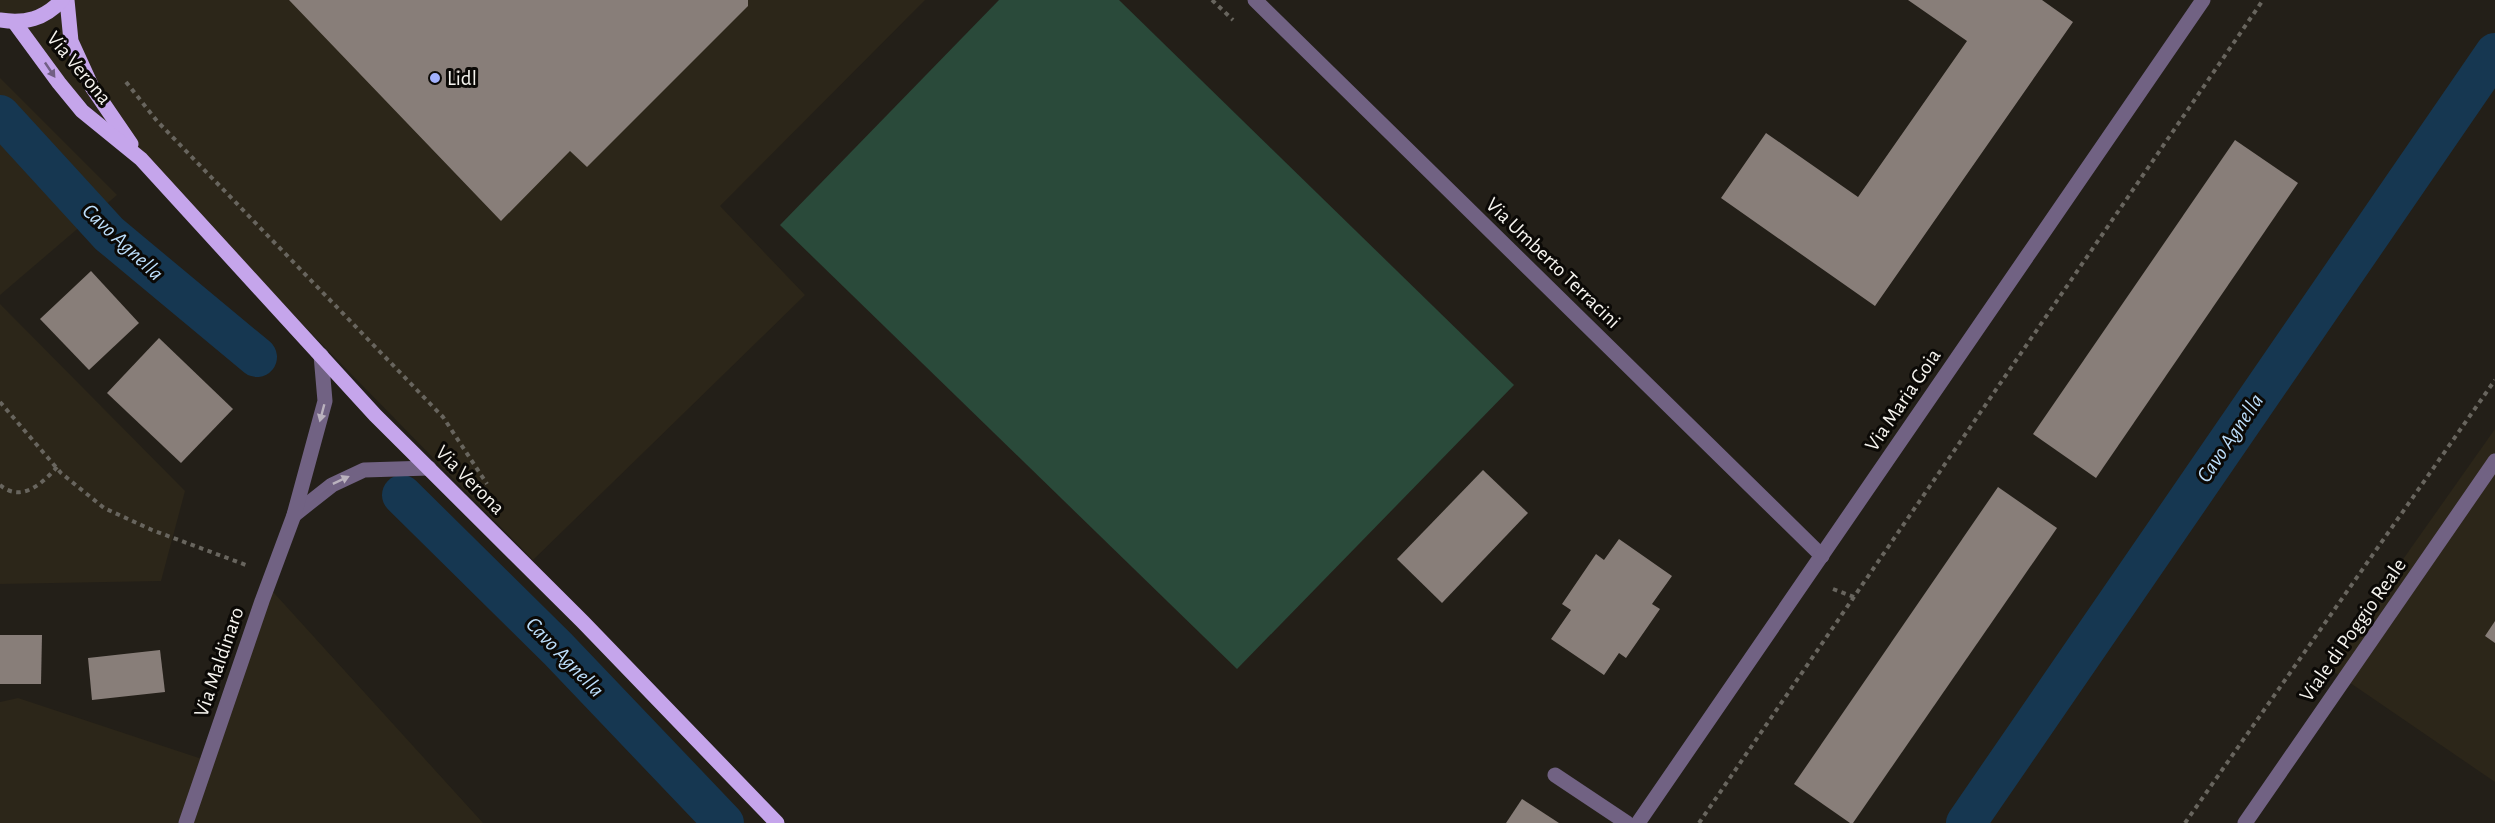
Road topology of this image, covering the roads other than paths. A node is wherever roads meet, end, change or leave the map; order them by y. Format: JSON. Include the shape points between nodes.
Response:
{"nodes":[{"id":1,"x":62,"y":0,"type":"edge"},
{"id":2,"x":67,"y":0,"type":"edge"},
{"id":3,"x":1255,"y":0,"type":"edge"},
{"id":4,"x":2203,"y":0,"type":"edge"},
{"id":5,"x":8,"y":21,"type":"edge"},
{"id":6,"x":141,"y":159,"type":"junction"},
{"id":7,"x":321,"y":355,"type":"junction"},
{"id":8,"x":2495,"y":461,"type":"edge"},
{"id":9,"x":429,"y":468,"type":"junction"},
{"id":10,"x":294,"y":515,"type":"junction"},
{"id":11,"x":1822,"y":556,"type":"junction"},
{"id":12,"x":1555,"y":775,"type":"dead end"},
{"id":13,"x":186,"y":823,"type":"edge"},
{"id":14,"x":777,"y":823,"type":"edge"},
{"id":15,"x":1627,"y":823,"type":"edge"},
{"id":16,"x":1638,"y":823,"type":"edge"},
{"id":17,"x":2245,"y":823,"type":"edge"}],
"edges":[{"from":1,"to":5,"type":"main road","name":"Via Verona","via":[[35,20]]},
{"from":2,"to":6,"type":"main road","name":"Via Verona","via":[[71,41],[92,87]]},
{"from":3,"to":11,"type":"street","name":"Via Umberto Terracini"},
{"from":4,"to":11,"type":"street","name":"Via Maria Goia"},
{"from":5,"to":6,"type":"main road","name":"Via Verona","one_way":true,"via":[[82,111]]},
{"from":6,"to":7,"type":"main road","name":"Via Verona"},
{"from":7,"to":9,"type":"main road","name":"Via Verona"},
{"from":7,"to":10,"type":"street","name":"Via Maldinaro","one_way":true,"via":[[325,401]]},
{"from":8,"to":17,"type":"street","name":"Viale di Poggio Reale"},
{"from":10,"to":9,"type":"street","one_way":true,"via":[[332,485],[364,470]]},
{"from":9,"to":14,"type":"main road","name":"Via Verona"},
{"from":10,"to":13,"type":"street","name":"Via Maldinaro"},
{"from":11,"to":16,"type":"street","name":"Via Maria Goia"},
{"from":12,"to":15,"type":"street"}]}
